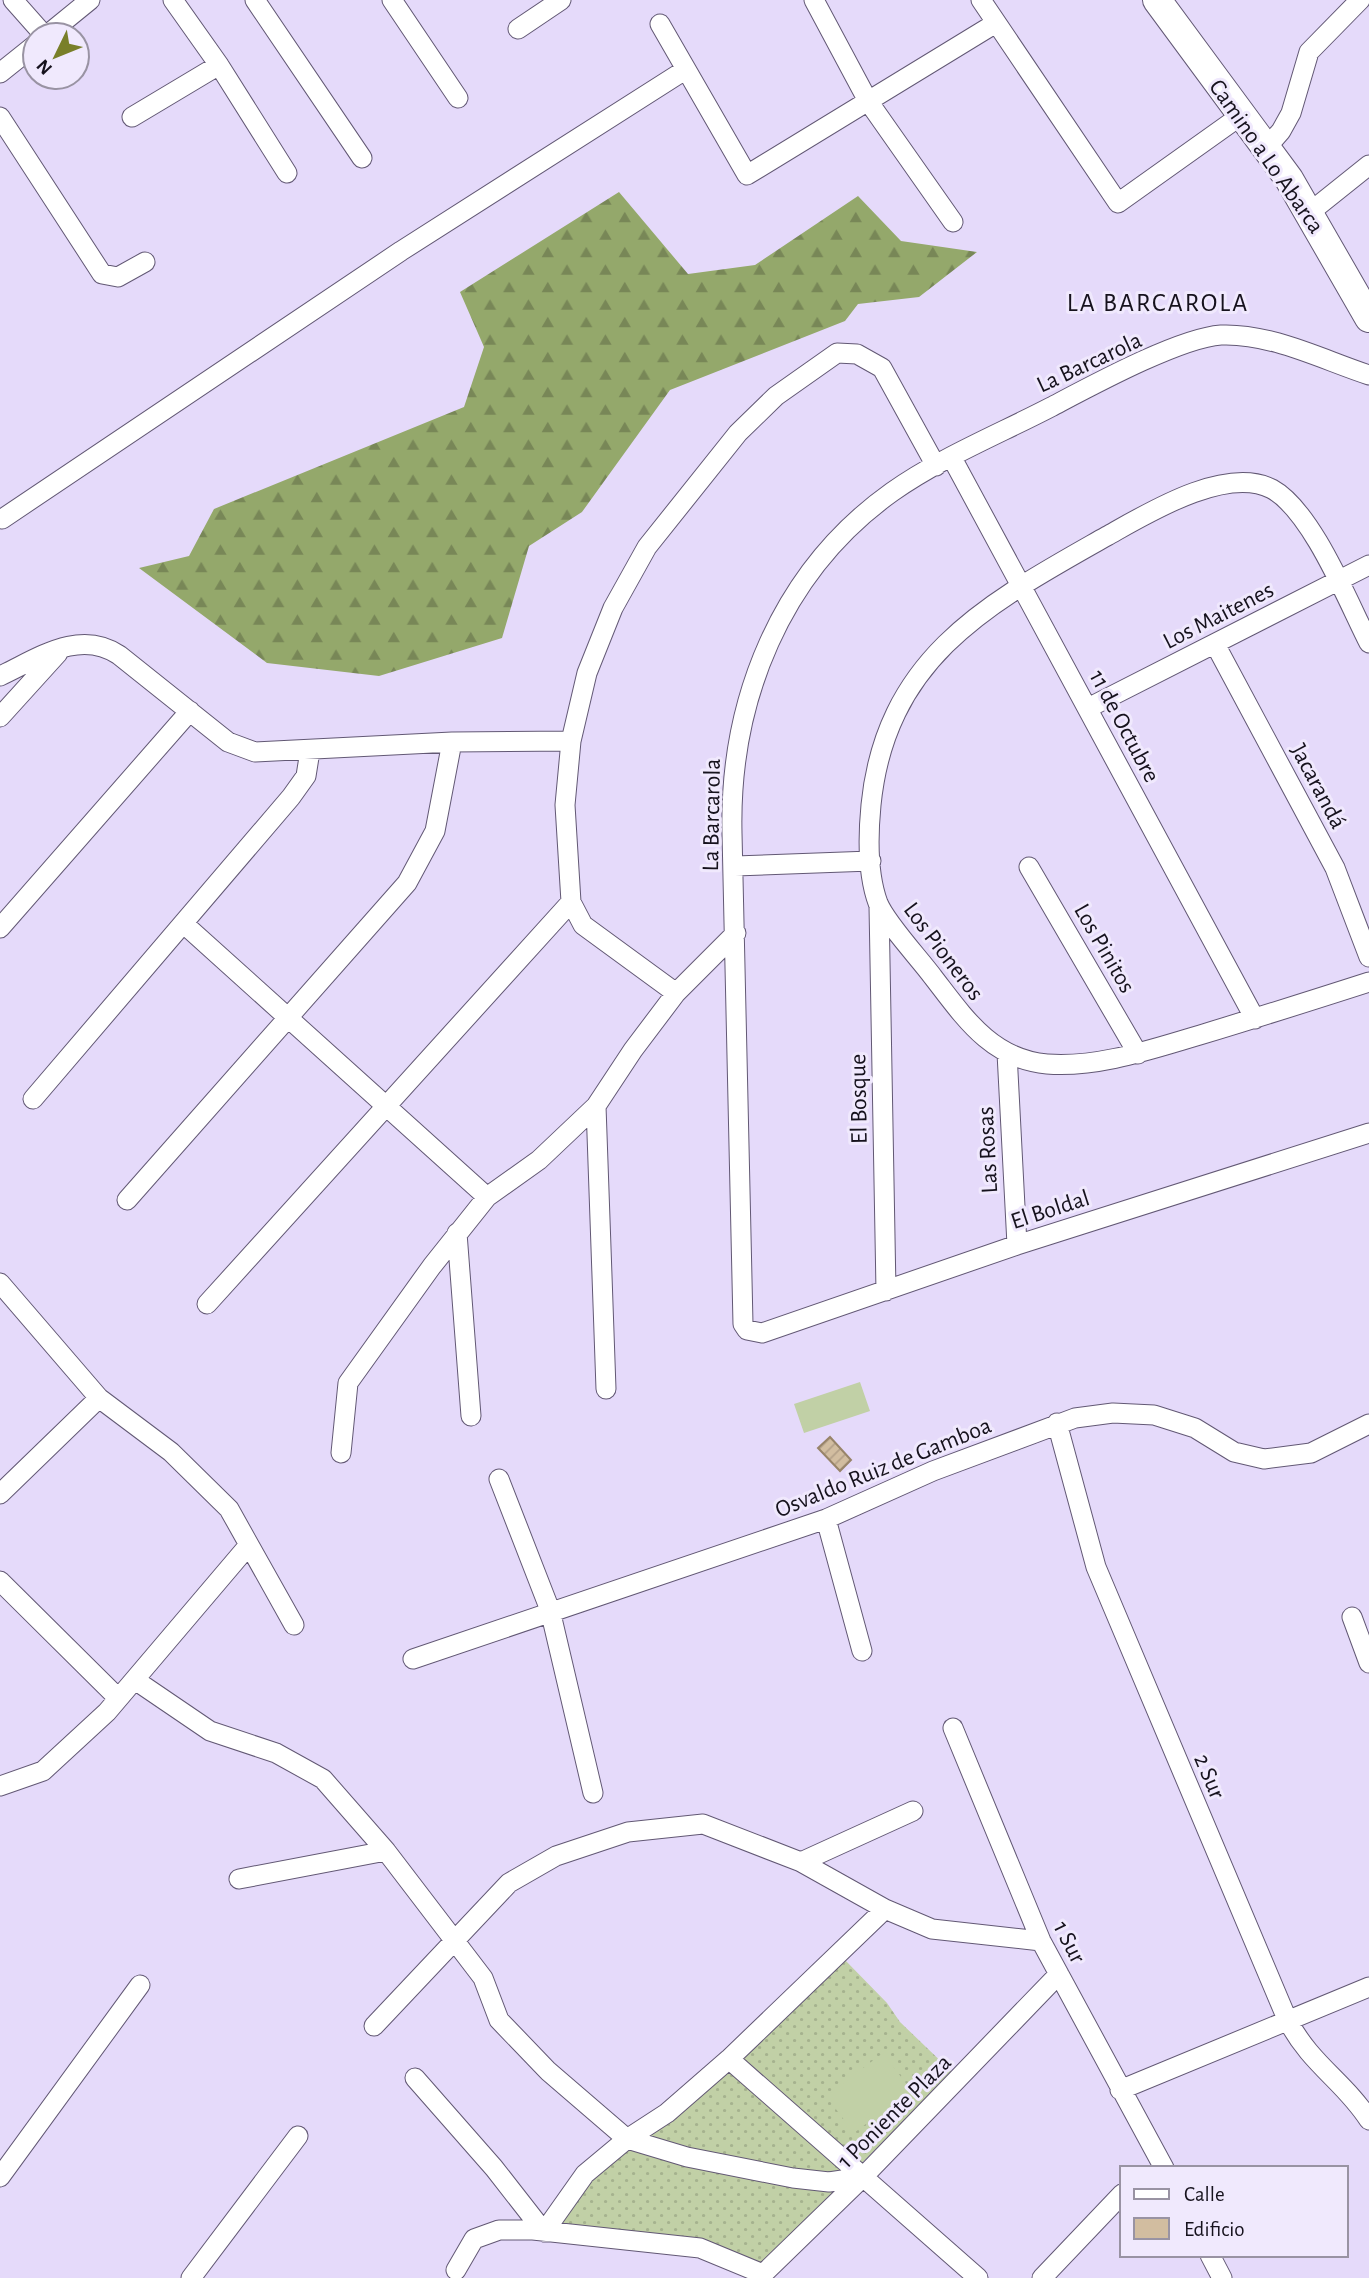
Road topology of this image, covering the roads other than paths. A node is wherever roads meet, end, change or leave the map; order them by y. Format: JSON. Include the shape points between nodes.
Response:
{"nodes":[{"id":1,"x":13,"y":0,"type":"edge"},
{"id":2,"x":90,"y":0,"type":"edge"},
{"id":3,"x":173,"y":0,"type":"edge"},
{"id":4,"x":256,"y":0,"type":"edge"},
{"id":5,"x":392,"y":0,"type":"edge"},
{"id":6,"x":561,"y":0,"type":"edge"},
{"id":7,"x":814,"y":0,"type":"edge"},
{"id":8,"x":981,"y":0,"type":"edge"},
{"id":9,"x":1157,"y":0,"type":"edge"},
{"id":10,"x":1360,"y":0,"type":"edge"},
{"id":11,"x":33,"y":21,"type":"edge"},
{"id":12,"x":64,"y":21,"type":"edge"},
{"id":13,"x":996,"y":23,"type":"junction"},
{"id":14,"x":660,"y":24,"type":"dead end"},
{"id":15,"x":518,"y":29,"type":"dead end"},
{"id":16,"x":21,"y":57,"type":"edge"},
{"id":17,"x":219,"y":65,"type":"junction"},
{"id":18,"x":685,"y":70,"type":"junction"},
{"id":19,"x":0,"y":74,"type":"edge"},
{"id":20,"x":458,"y":98,"type":"dead end"},
{"id":21,"x":868,"y":101,"type":"junction"},
{"id":22,"x":1243,"y":114,"type":"junction"},
{"id":23,"x":0,"y":117,"type":"edge"},
{"id":24,"x":132,"y":117,"type":"dead end"},
{"id":25,"x":1266,"y":147,"type":"junction"},
{"id":26,"x":362,"y":158,"type":"dead end"},
{"id":27,"x":1369,"y":165,"type":"edge"},
{"id":28,"x":287,"y":173,"type":"dead end"},
{"id":29,"x":1309,"y":213,"type":"junction"},
{"id":30,"x":953,"y":222,"type":"dead end"},
{"id":31,"x":145,"y":262,"type":"dead end"},
{"id":32,"x":1367,"y":309,"type":"edge"},
{"id":33,"x":1369,"y":375,"type":"edge"},
{"id":34,"x":944,"y":462,"type":"junction"},
{"id":35,"x":2,"y":519,"type":"dead end"},
{"id":36,"x":1369,"y":565,"type":"edge"},
{"id":37,"x":1338,"y":582,"type":"junction"},
{"id":38,"x":1020,"y":586,"type":"junction"},
{"id":39,"x":1369,"y":643,"type":"edge"},
{"id":40,"x":1215,"y":644,"type":"junction"},
{"id":41,"x":64,"y":646,"type":"junction"},
{"id":42,"x":0,"y":676,"type":"edge"},
{"id":43,"x":1088,"y":708,"type":"junction"},
{"id":44,"x":190,"y":711,"type":"junction"},
{"id":45,"x":0,"y":717,"type":"edge"},
{"id":46,"x":571,"y":741,"type":"junction"},
{"id":47,"x":452,"y":742,"type":"junction"},
{"id":48,"x":310,"y":751,"type":"junction"},
{"id":49,"x":871,"y":861,"type":"junction"},
{"id":50,"x":735,"y":866,"type":"junction"},
{"id":51,"x":1029,"y":867,"type":"dead end"},
{"id":52,"x":571,"y":902,"type":"junction"},
{"id":53,"x":879,"y":906,"type":"junction"},
{"id":54,"x":184,"y":924,"type":"junction"},
{"id":55,"x":0,"y":928,"type":"edge"},
{"id":56,"x":736,"y":933,"type":"junction"},
{"id":57,"x":1369,"y":957,"type":"edge"},
{"id":58,"x":1369,"y":982,"type":"edge"},
{"id":59,"x":676,"y":993,"type":"junction"},
{"id":60,"x":289,"y":1018,"type":"junction"},
{"id":61,"x":1255,"y":1018,"type":"junction"},
{"id":62,"x":1007,"y":1053,"type":"junction"},
{"id":63,"x":1138,"y":1054,"type":"junction"},
{"id":64,"x":33,"y":1099,"type":"dead end"},
{"id":65,"x":385,"y":1105,"type":"junction"},
{"id":66,"x":596,"y":1106,"type":"junction"},
{"id":67,"x":1369,"y":1133,"type":"edge"},
{"id":68,"x":487,"y":1197,"type":"junction"},
{"id":69,"x":127,"y":1200,"type":"dead end"},
{"id":70,"x":457,"y":1233,"type":"junction"},
{"id":71,"x":1017,"y":1245,"type":"junction"},
{"id":72,"x":0,"y":1283,"type":"edge"},
{"id":73,"x":886,"y":1291,"type":"junction"},
{"id":74,"x":207,"y":1304,"type":"dead end"},
{"id":75,"x":747,"y":1330,"type":"joint"},
{"id":76,"x":606,"y":1389,"type":"dead end"},
{"id":77,"x":99,"y":1398,"type":"junction"},
{"id":78,"x":471,"y":1416,"type":"dead end"},
{"id":79,"x":1057,"y":1423,"type":"junction"},
{"id":80,"x":1369,"y":1424,"type":"edge"},
{"id":81,"x":341,"y":1453,"type":"dead end"},
{"id":82,"x":499,"y":1479,"type":"dead end"},
{"id":83,"x":0,"y":1494,"type":"edge"},
{"id":84,"x":826,"y":1518,"type":"junction"},
{"id":85,"x":248,"y":1546,"type":"junction"},
{"id":86,"x":0,"y":1581,"type":"edge"},
{"id":87,"x":550,"y":1610,"type":"junction"},
{"id":88,"x":1352,"y":1617,"type":"dead end"},
{"id":89,"x":294,"y":1625,"type":"dead end"},
{"id":90,"x":862,"y":1651,"type":"dead end"},
{"id":91,"x":413,"y":1659,"type":"dead end"},
{"id":92,"x":1369,"y":1663,"type":"edge"},
{"id":93,"x":135,"y":1680,"type":"junction"},
{"id":94,"x":118,"y":1699,"type":"junction"},
{"id":95,"x":953,"y":1728,"type":"dead end"},
{"id":96,"x":0,"y":1786,"type":"edge"},
{"id":97,"x":593,"y":1793,"type":"dead end"},
{"id":98,"x":912,"y":1811,"type":"dead end"},
{"id":99,"x":386,"y":1852,"type":"junction"},
{"id":100,"x":801,"y":1861,"type":"junction"},
{"id":101,"x":239,"y":1879,"type":"dead end"},
{"id":102,"x":885,"y":1909,"type":"junction"},
{"id":103,"x":1041,"y":1941,"type":"junction"},
{"id":104,"x":454,"y":1942,"type":"junction"},
{"id":105,"x":1059,"y":1974,"type":"junction"},
{"id":106,"x":140,"y":1985,"type":"dead end"},
{"id":107,"x":1369,"y":1987,"type":"edge"},
{"id":108,"x":1287,"y":2019,"type":"junction"},
{"id":109,"x":374,"y":2026,"type":"dead end"},
{"id":110,"x":729,"y":2059,"type":"junction"},
{"id":111,"x":415,"y":2078,"type":"dead end"},
{"id":112,"x":1120,"y":2090,"type":"junction"},
{"id":113,"x":1369,"y":2120,"type":"edge"},
{"id":114,"x":298,"y":2136,"type":"dead end"},
{"id":115,"x":627,"y":2139,"type":"junction"},
{"id":116,"x":1156,"y":2164,"type":"edge"},
{"id":117,"x":0,"y":2177,"type":"edge"},
{"id":118,"x":863,"y":2177,"type":"junction"},
{"id":119,"x":1120,"y":2196,"type":"edge"},
{"id":120,"x":544,"y":2231,"type":"junction"},
{"id":121,"x":1211,"y":2257,"type":"edge"},
{"id":122,"x":456,"y":2270,"type":"dead end"},
{"id":123,"x":761,"y":2276,"type":"edge"},
{"id":124,"x":191,"y":2278,"type":"edge"},
{"id":125,"x":978,"y":2278,"type":"edge"},
{"id":126,"x":1042,"y":2278,"type":"edge"},
{"id":127,"x":1222,"y":2278,"type":"edge"}],
"edges":[{"from":1,"to":11,"type":"street"},
{"from":2,"to":12,"type":"street"},
{"from":3,"to":17,"type":"street"},
{"from":4,"to":26,"type":"street"},
{"from":5,"to":20,"type":"street"},
{"from":6,"to":15,"type":"street"},
{"from":7,"to":21,"type":"street"},
{"from":8,"to":13,"type":"street"},
{"from":9,"to":22,"type":"main road","name":"Camino a Lo Abarca"},
{"from":10,"to":25,"type":"street","via":[[1309,51],[1291,113]]},
{"from":13,"to":21,"type":"street"},
{"from":13,"to":22,"type":"street","via":[[1118,202]]},
{"from":14,"to":18,"type":"street"},
{"from":16,"to":19,"type":"street"},
{"from":17,"to":24,"type":"street"},
{"from":17,"to":28,"type":"street"},
{"from":18,"to":21,"type":"street","via":[[747,175]]},
{"from":18,"to":35,"type":"street","via":[[401,251]]},
{"from":21,"to":30,"type":"street"},
{"from":22,"to":25,"type":"main road","name":"Camino a Lo Abarca"},
{"from":23,"to":31,"type":"street","via":[[102,274],[118,277]]},
{"from":25,"to":29,"type":"main road","name":"Camino a Lo Abarca"},
{"from":27,"to":29,"type":"street"},
{"from":29,"to":32,"type":"main road","name":"Camino a Lo Abarca"},
{"from":33,"to":34,"type":"street","name":"La Barcarola","via":[[1254,337],[1204,338],[1104,379]]},
{"from":34,"to":38,"type":"street","name":"11 de Octubre"},
{"from":34,"to":46,"type":"street","name":"11 de Octubre","via":[[874,362],[857,354],[838,353],[796,379],[738,433],[647,547],[599,640]]},
{"from":34,"to":50,"type":"street","name":"La Barcarola","via":[[894,491],[843,534],[801,586],[773,634],[755,673],[738,736],[731,800]]},
{"from":36,"to":37,"type":"street","name":"Los Maitenes"},
{"from":37,"to":38,"type":"street","name":"Los Pioneros","via":[[1289,501],[1258,484],[1234,482],[1174,502]]},
{"from":37,"to":39,"type":"street","name":"Los Pioneros"},
{"from":37,"to":40,"type":"street","name":"Los Maitenes"},
{"from":38,"to":43,"type":"street","name":"11 de Octubre"},
{"from":38,"to":49,"type":"street","name":"Los Pioneros","via":[[946,641],[902,702],[876,771]]},
{"from":40,"to":43,"type":"street","name":"Los Maitenes"},
{"from":40,"to":57,"type":"street","name":"Jacarandá","via":[[1335,868]]},
{"from":41,"to":42,"type":"street"},
{"from":41,"to":44,"type":"street","via":[[107,647]]},
{"from":41,"to":45,"type":"street"},
{"from":43,"to":61,"type":"street","name":"11 de Octubre"},
{"from":44,"to":48,"type":"street","via":[[245,750]]},
{"from":44,"to":55,"type":"street"},
{"from":46,"to":47,"type":"street"},
{"from":46,"to":52,"type":"street","name":"11 de Octubre","via":[[565,806]]},
{"from":47,"to":48,"type":"street"},
{"from":47,"to":60,"type":"street","via":[[435,831],[407,883]]},
{"from":48,"to":54,"type":"street","via":[[309,768],[301,784]]},
{"from":49,"to":50,"type":"street"},
{"from":49,"to":53,"type":"street","name":"Los Pioneros"},
{"from":50,"to":56,"type":"street","name":"La Barcarola"},
{"from":51,"to":63,"type":"street","name":"Los Pinitos"},
{"from":52,"to":59,"type":"street","via":[[583,925]]},
{"from":52,"to":65,"type":"street"},
{"from":53,"to":62,"type":"street","name":"Los Pioneros","via":[[969,1024]]},
{"from":53,"to":73,"type":"street","name":"El Bosque"},
{"from":54,"to":60,"type":"street"},
{"from":54,"to":64,"type":"street"},
{"from":56,"to":59,"type":"street"},
{"from":56,"to":75,"type":"street","name":"La Barcarola","via":[[743,1324]]},
{"from":58,"to":61,"type":"street","name":"Los Pioneros"},
{"from":59,"to":66,"type":"street"},
{"from":60,"to":65,"type":"street"},
{"from":60,"to":69,"type":"street"},
{"from":61,"to":63,"type":"street","name":"Los Pioneros"},
{"from":62,"to":63,"type":"street","name":"Los Pioneros","via":[[1049,1064]]},
{"from":62,"to":71,"type":"street","name":"Las Rosas"},
{"from":65,"to":68,"type":"street"},
{"from":65,"to":74,"type":"street"},
{"from":66,"to":68,"type":"street","via":[[539,1160]]},
{"from":66,"to":76,"type":"street"},
{"from":67,"to":71,"type":"street","name":"El Boldal"},
{"from":68,"to":70,"type":"street"},
{"from":70,"to":78,"type":"street"},
{"from":70,"to":81,"type":"street","via":[[348,1383]]},
{"from":71,"to":73,"type":"street","name":"El Boldal"},
{"from":72,"to":77,"type":"street"},
{"from":73,"to":75,"type":"street","name":"El Boldal","via":[[762,1333]]},
{"from":77,"to":83,"type":"street"},
{"from":77,"to":85,"type":"street","via":[[171,1452],[229,1509]]},
{"from":79,"to":80,"type":"street","name":"Osvaldo Ruiz de Gamboa","via":[[1094,1414],[1154,1415],[1195,1428],[1234,1452],[1280,1459],[1311,1453]]},
{"from":79,"to":84,"type":"street","name":"Osvaldo Ruiz de Gamboa"},
{"from":79,"to":108,"type":"street","name":"2 Sur","via":[[1101,1579]]},
{"from":82,"to":87,"type":"street"},
{"from":84,"to":87,"type":"street","name":"Osvaldo Ruiz de Gamboa"},
{"from":84,"to":90,"type":"street"},
{"from":85,"to":89,"type":"street"},
{"from":85,"to":93,"type":"street"},
{"from":86,"to":94,"type":"street"},
{"from":87,"to":91,"type":"street","name":"Osvaldo Ruiz de Gamboa"},
{"from":87,"to":97,"type":"street"},
{"from":88,"to":92,"type":"street"},
{"from":93,"to":94,"type":"street"},
{"from":93,"to":99,"type":"street","via":[[210,1731],[276,1753],[323,1779]]},
{"from":94,"to":96,"type":"street","via":[[43,1771]]},
{"from":95,"to":103,"type":"street","name":"1 Sur"},
{"from":98,"to":100,"type":"street"},
{"from":99,"to":101,"type":"street"},
{"from":99,"to":104,"type":"street"},
{"from":100,"to":102,"type":"street"},
{"from":100,"to":104,"type":"street","via":[[703,1824],[628,1832],[556,1856],[509,1883]]},
{"from":102,"to":103,"type":"street","via":[[932,1929]]},
{"from":102,"to":110,"type":"street"},
{"from":103,"to":105,"type":"street","name":"1 Sur"},
{"from":104,"to":109,"type":"street"},
{"from":104,"to":115,"type":"street","via":[[483,1978],[499,2020],[548,2071]]},
{"from":105,"to":112,"type":"street","name":"1 Sur"},
{"from":105,"to":118,"type":"street","name":"1 Poniente Plaza"},
{"from":106,"to":117,"type":"street"},
{"from":107,"to":108,"type":"street"},
{"from":108,"to":112,"type":"street"},
{"from":108,"to":113,"type":"street","name":"2 Sur","via":[[1311,2057]]},
{"from":110,"to":115,"type":"street","via":[[667,2113]]},
{"from":110,"to":118,"type":"street"},
{"from":111,"to":120,"type":"street"},
{"from":112,"to":116,"type":"street","name":"1 Sur"},
{"from":114,"to":124,"type":"street"},
{"from":115,"to":118,"type":"street","via":[[687,2157],[793,2178],[829,2182]]},
{"from":115,"to":120,"type":"street","via":[[585,2174]]},
{"from":118,"to":123,"type":"street","name":"1 Poniente Plaza"},
{"from":118,"to":125,"type":"street"},
{"from":119,"to":126,"type":"street"},
{"from":120,"to":122,"type":"street","via":[[499,2230],[474,2239]]},
{"from":120,"to":123,"type":"street","via":[[700,2248]]},
{"from":121,"to":127,"type":"street"}]}
